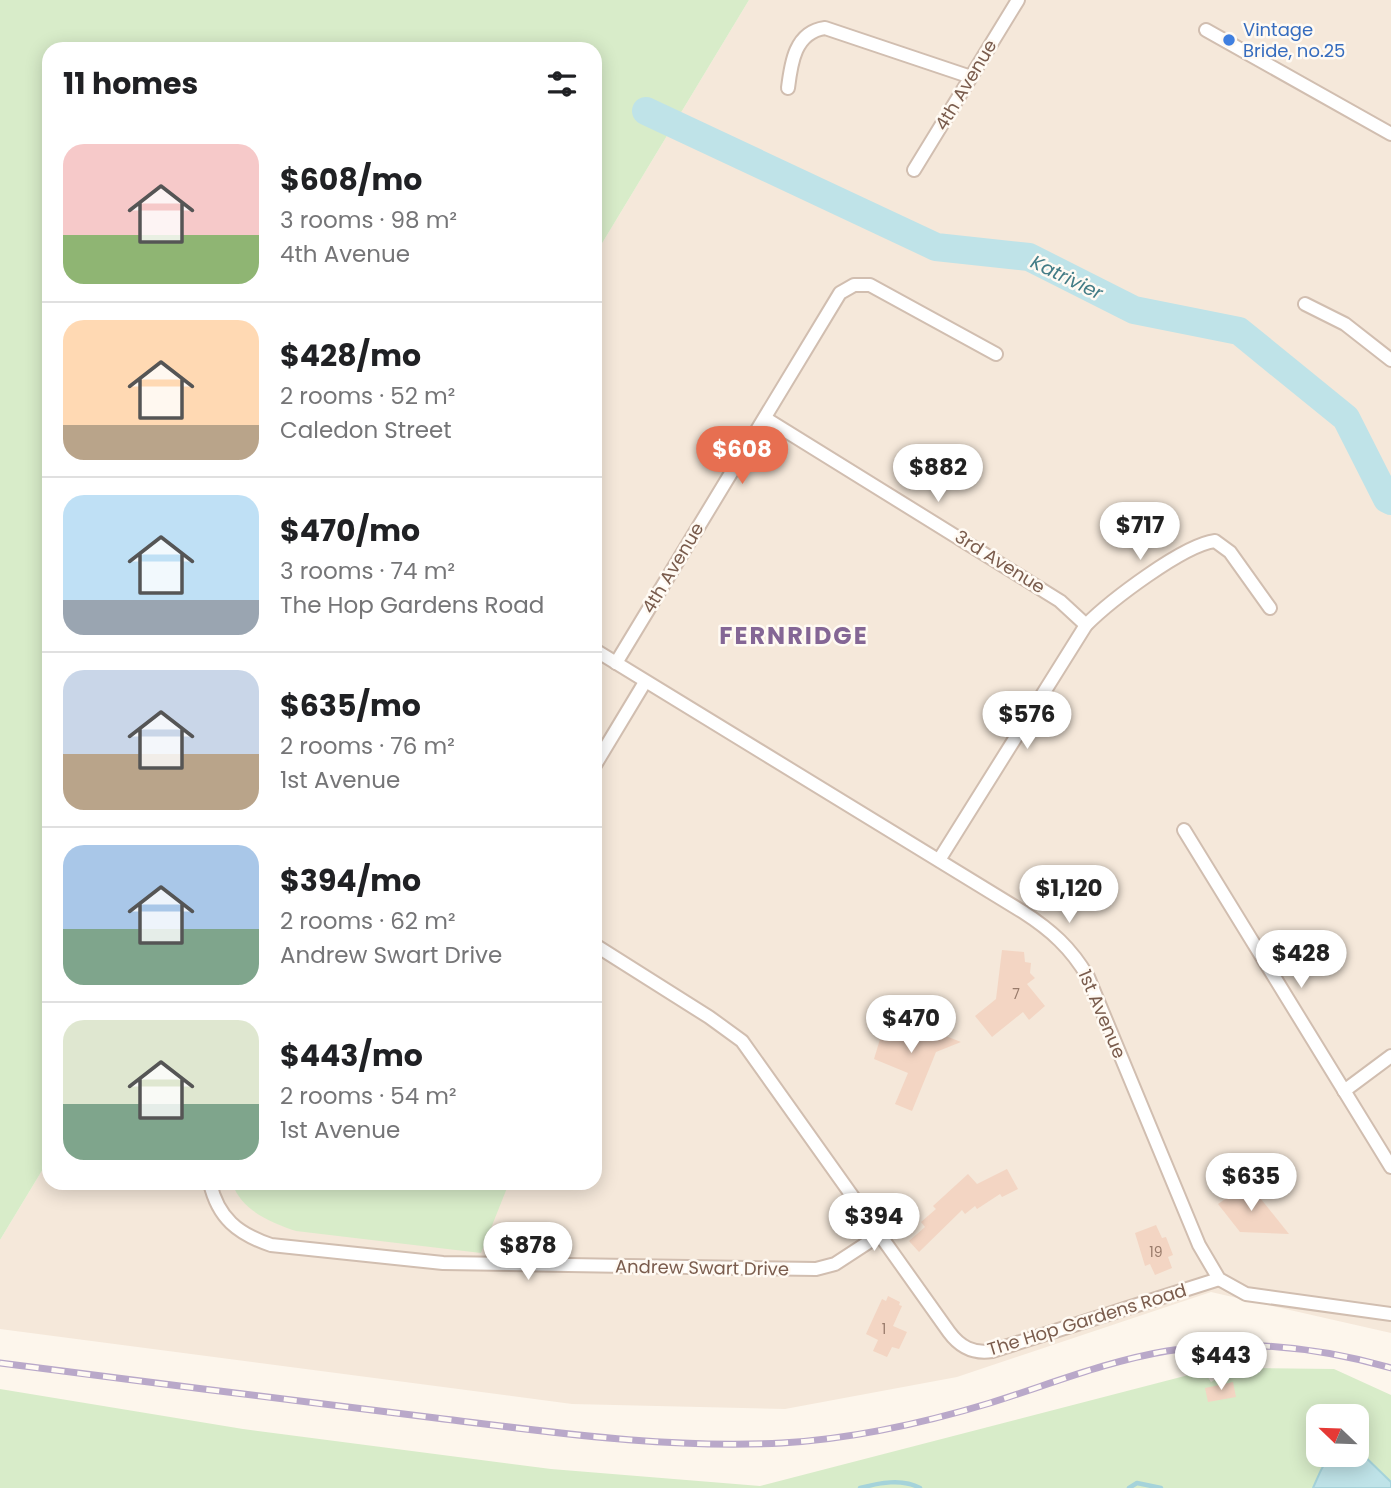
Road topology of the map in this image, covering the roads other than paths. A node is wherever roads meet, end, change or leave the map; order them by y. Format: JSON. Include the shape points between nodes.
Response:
{"nodes":[{"id":1,"x":1018,"y":0,"type":"edge"},
{"id":2,"x":1206,"y":30,"type":"dead end"},
{"id":3,"x":971,"y":77,"type":"junction"},
{"id":4,"x":788,"y":88,"type":"dead end"},
{"id":5,"x":1391,"y":134,"type":"edge"},
{"id":6,"x":914,"y":170,"type":"dead end"},
{"id":7,"x":1306,"y":304,"type":"dead end"},
{"id":8,"x":996,"y":354,"type":"dead end"},
{"id":9,"x":1391,"y":360,"type":"edge"},
{"id":10,"x":765,"y":418,"type":"junction"},
{"id":11,"x":1270,"y":608,"type":"dead end"},
{"id":12,"x":1086,"y":625,"type":"junction"},
{"id":13,"x":602,"y":654,"type":"edge"},
{"id":14,"x":616,"y":663,"type":"junction"},
{"id":15,"x":645,"y":682,"type":"junction"},
{"id":16,"x":602,"y":753,"type":"edge"},
{"id":17,"x":1184,"y":830,"type":"dead end"},
{"id":18,"x":939,"y":860,"type":"junction"},
{"id":19,"x":602,"y":949,"type":"edge"},
{"id":20,"x":1391,"y":1056,"type":"edge"},
{"id":21,"x":1344,"y":1091,"type":"junction"},
{"id":22,"x":1391,"y":1167,"type":"edge"},
{"id":23,"x":212,"y":1190,"type":"edge"},
{"id":24,"x":881,"y":1234,"type":"junction"},
{"id":25,"x":1219,"y":1279,"type":"junction"},
{"id":26,"x":1391,"y":1314,"type":"edge"}],
"edges":[{"from":1,"to":3,"type":"street","name":"4th Avenue"},
{"from":2,"to":5,"type":"street"},
{"from":3,"to":4,"type":"street","via":[[825,29],[807,36],[795,51]]},
{"from":3,"to":6,"type":"street","name":"4th Avenue"},
{"from":7,"to":9,"type":"street","via":[[1345,324]]},
{"from":8,"to":10,"type":"street","name":"4th Avenue","via":[[870,285],[854,285],[840,293]]},
{"from":10,"to":12,"type":"street","name":"3rd Avenue","via":[[1060,601]]},
{"from":10,"to":14,"type":"street","name":"4th Avenue"},
{"from":11,"to":12,"type":"street","via":[[1225,545],[1215,541],[1189,550],[1152,574]]},
{"from":12,"to":18,"type":"street"},
{"from":13,"to":14,"type":"street","name":"1st Avenue"},
{"from":14,"to":15,"type":"street","name":"1st Avenue"},
{"from":15,"to":16,"type":"street"},
{"from":15,"to":18,"type":"street","name":"1st Avenue"},
{"from":17,"to":21,"type":"street"},
{"from":18,"to":25,"type":"street","name":"1st Avenue","via":[[1050,929],[1078,960],[1199,1245]]},
{"from":19,"to":24,"type":"street","name":"The Hop Gardens Road","via":[[742,1041]]},
{"from":20,"to":21,"type":"street"},
{"from":21,"to":22,"type":"street"},
{"from":23,"to":24,"type":"street","name":"Andrew Swart Drive","via":[[227,1221],[250,1238],[271,1245],[443,1263],[816,1269],[835,1264]]},
{"from":24,"to":25,"type":"street","name":"The Hop Gardens Road","via":[[956,1341],[981,1353]]},
{"from":25,"to":26,"type":"street","via":[[1264,1298]]}]}
